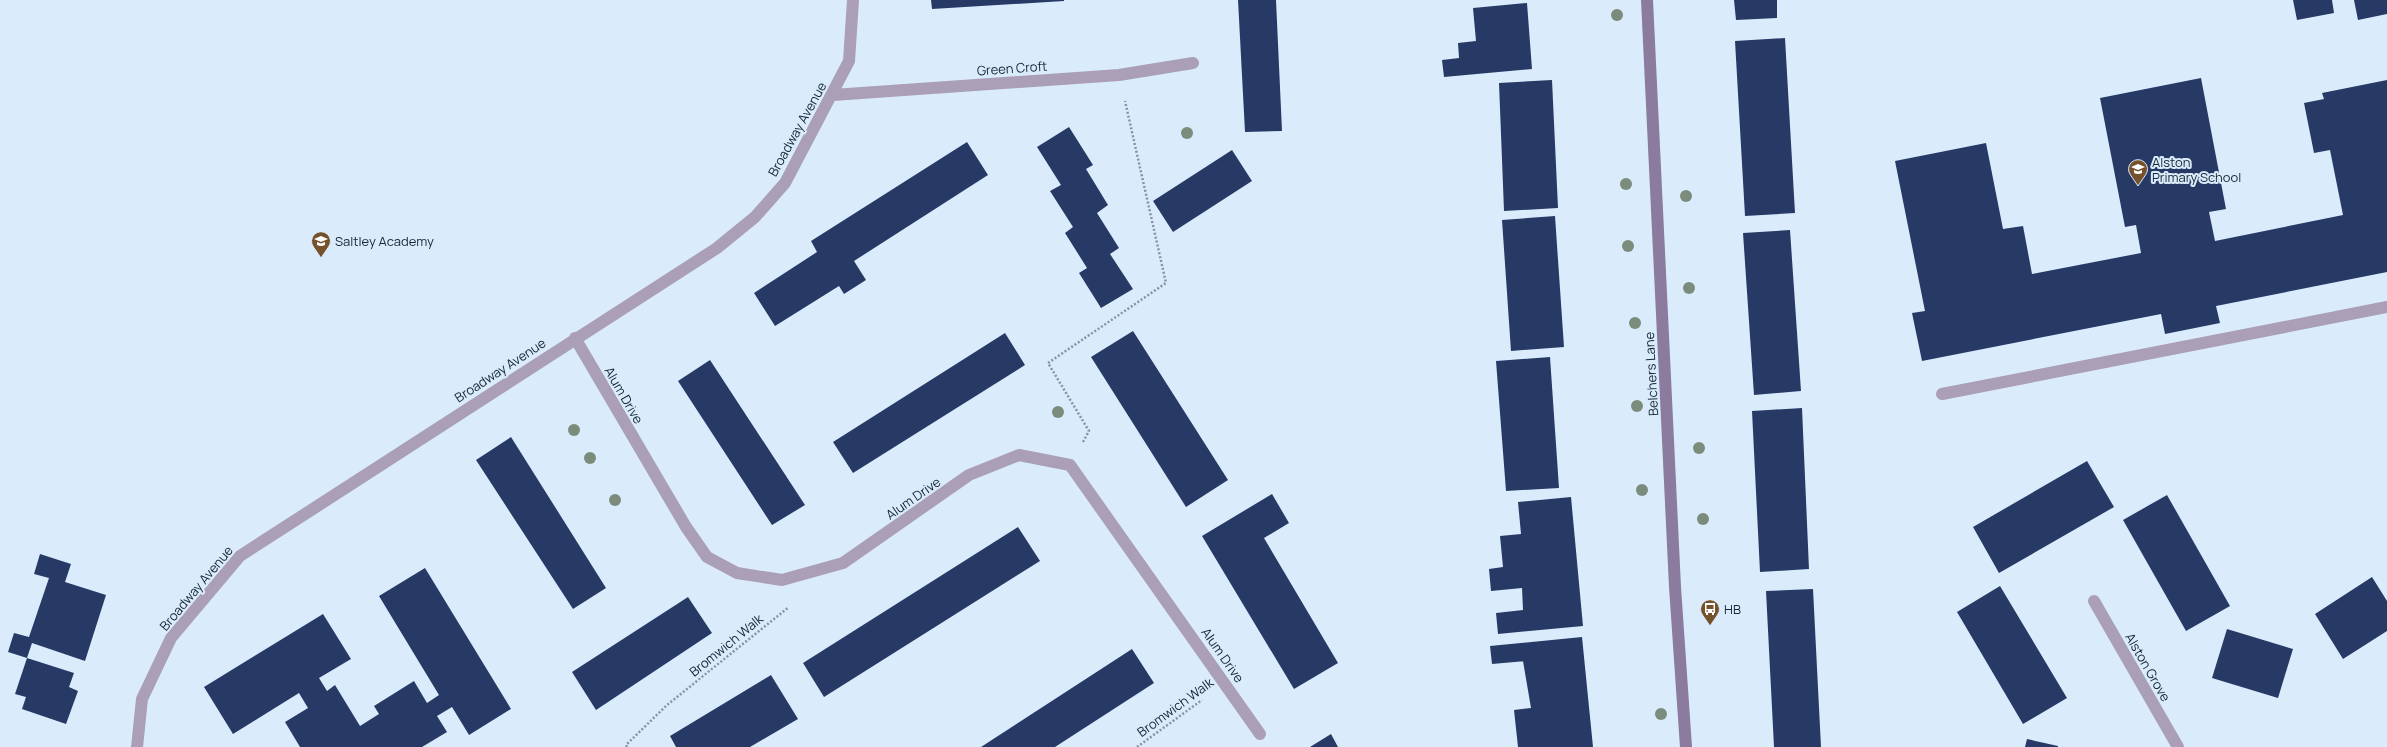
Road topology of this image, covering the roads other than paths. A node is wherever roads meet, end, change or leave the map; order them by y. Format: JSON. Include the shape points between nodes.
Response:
{"nodes":[{"id":1,"x":853,"y":0,"type":"edge"},
{"id":2,"x":1647,"y":0,"type":"edge"},
{"id":3,"x":1193,"y":63,"type":"dead end"},
{"id":4,"x":833,"y":95,"type":"junction"},
{"id":5,"x":2387,"y":307,"type":"edge"},
{"id":6,"x":575,"y":338,"type":"junction"},
{"id":7,"x":1942,"y":394,"type":"dead end"},
{"id":8,"x":2094,"y":602,"type":"dead end"},
{"id":9,"x":1260,"y":734,"type":"dead end"},
{"id":10,"x":137,"y":747,"type":"edge"},
{"id":11,"x":1686,"y":747,"type":"edge"},
{"id":12,"x":2178,"y":747,"type":"edge"}],
"edges":[{"from":1,"to":4,"type":"street","name":"Broadway Avenue","via":[[849,61]]},
{"from":2,"to":11,"type":"street","name":"Belchers Lane","via":[[1675,587]]},
{"from":3,"to":4,"type":"street","name":"Green Croft","via":[[1119,75]]},
{"from":4,"to":6,"type":"street","name":"Broadway Avenue","via":[[785,183],[754,217],[717,248]]},
{"from":5,"to":7,"type":"street"},
{"from":6,"to":9,"type":"street","name":"Alum Drive","via":[[698,545],[707,557],[737,573],[782,580],[843,563],[969,475],[1019,456],[1070,465]]},
{"from":6,"to":10,"type":"street","name":"Broadway Avenue","via":[[240,556],[171,638],[142,699]]},
{"from":8,"to":12,"type":"street","name":"Alston Grove"}]}
